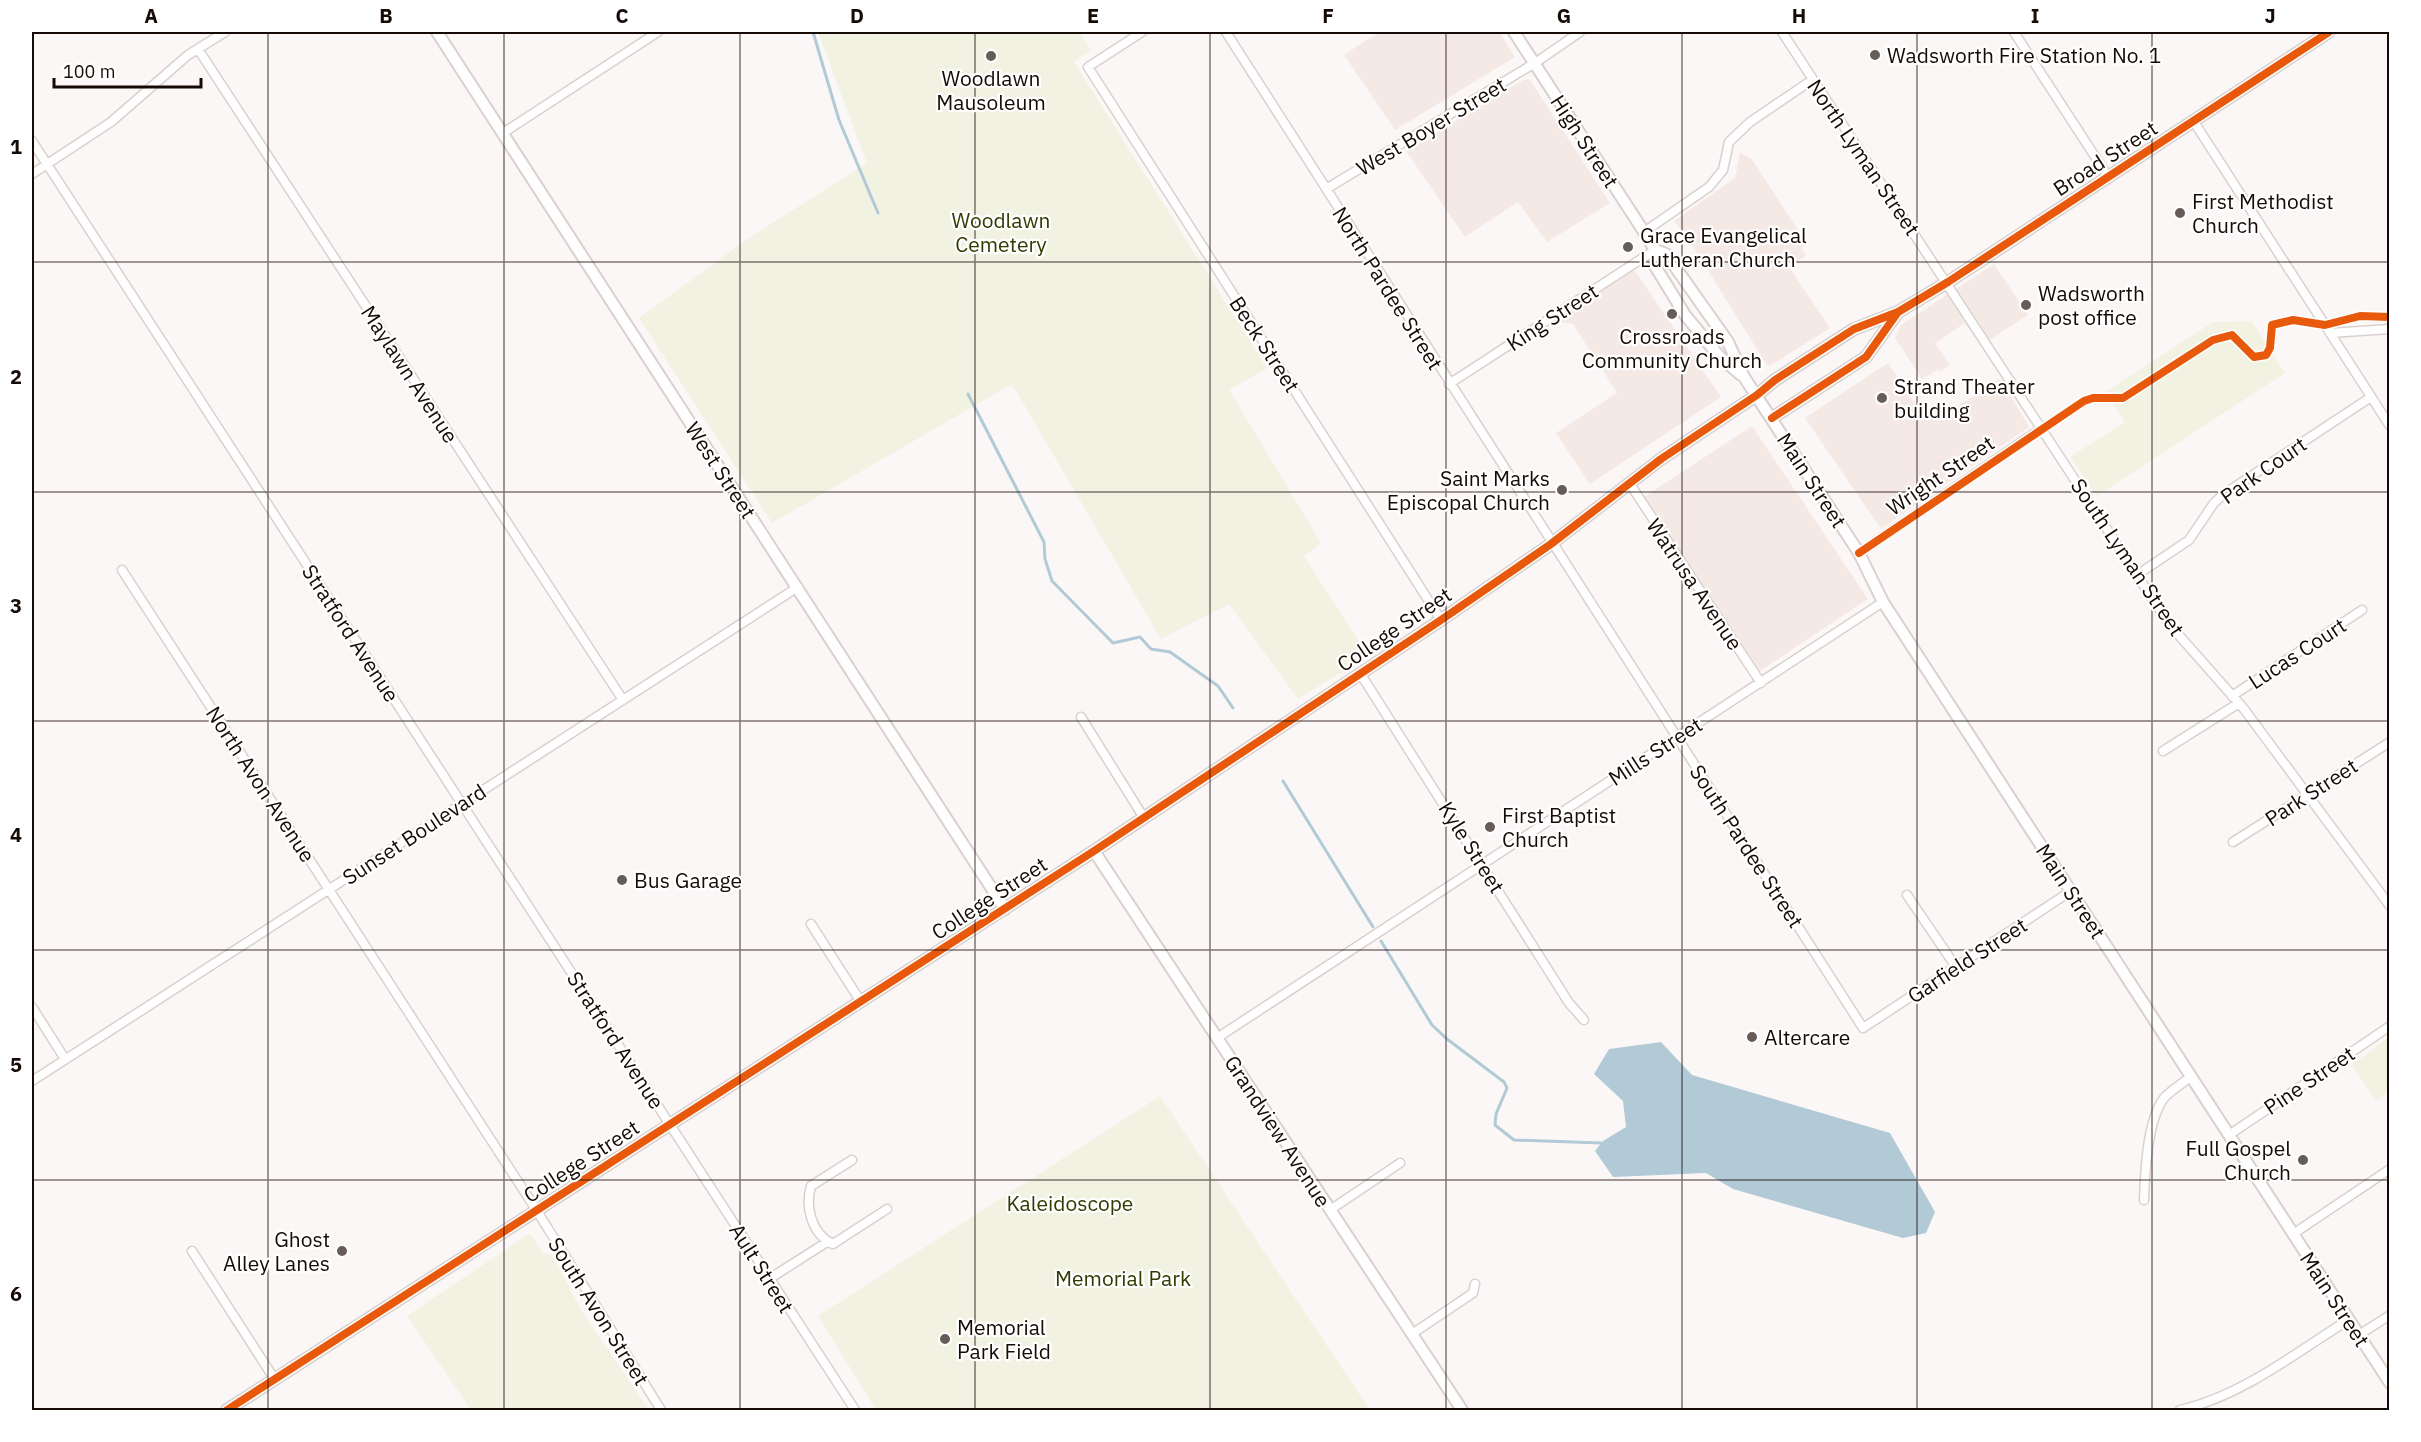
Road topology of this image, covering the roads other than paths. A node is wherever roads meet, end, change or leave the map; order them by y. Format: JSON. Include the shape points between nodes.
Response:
{"nodes":[{"id":1,"x":225,"y":32,"type":"edge"},
{"id":2,"x":437,"y":32,"type":"edge"},
{"id":3,"x":658,"y":32,"type":"edge"},
{"id":4,"x":1142,"y":32,"type":"edge"},
{"id":5,"x":1226,"y":32,"type":"edge"},
{"id":6,"x":1514,"y":32,"type":"edge"},
{"id":7,"x":1580,"y":32,"type":"edge"},
{"id":8,"x":1782,"y":32,"type":"edge"},
{"id":9,"x":2014,"y":32,"type":"edge"},
{"id":10,"x":2329,"y":32,"type":"edge"},
{"id":11,"x":198,"y":49,"type":"junction"},
{"id":12,"x":1535,"y":63,"type":"junction"},
{"id":13,"x":1812,"y":80,"type":"junction"},
{"id":14,"x":2194,"y":122,"type":"junction"},
{"id":15,"x":503,"y":133,"type":"junction"},
{"id":16,"x":32,"y":141,"type":"edge"},
{"id":17,"x":46,"y":165,"type":"junction"},
{"id":18,"x":32,"y":174,"type":"edge"},
{"id":19,"x":2109,"y":178,"type":"junction"},
{"id":20,"x":1326,"y":189,"type":"junction"},
{"id":21,"x":1644,"y":232,"type":"junction"},
{"id":22,"x":1654,"y":250,"type":"junction"},
{"id":23,"x":1948,"y":282,"type":"junction"},
{"id":24,"x":1898,"y":312,"type":"junction"},
{"id":25,"x":1864,"y":324,"type":"junction"},
{"id":26,"x":2390,"y":329,"type":"edge"},
{"id":27,"x":2330,"y":333,"type":"junction"},
{"id":28,"x":1878,"y":342,"type":"junction"},
{"id":29,"x":1744,"y":377,"type":"junction"},
{"id":30,"x":1449,"y":384,"type":"junction"},
{"id":31,"x":1757,"y":395,"type":"junction"},
{"id":32,"x":2371,"y":397,"type":"junction"},
{"id":33,"x":1772,"y":418,"type":"junction"},
{"id":34,"x":2390,"y":426,"type":"edge"},
{"id":35,"x":2042,"y":428,"type":"junction"},
{"id":36,"x":1630,"y":484,"type":"junction"},
{"id":37,"x":1551,"y":544,"type":"junction"},
{"id":38,"x":1859,"y":553,"type":"junction"},
{"id":39,"x":122,"y":570,"type":"dead end"},
{"id":40,"x":2137,"y":575,"type":"junction"},
{"id":41,"x":798,"y":587,"type":"junction"},
{"id":42,"x":1883,"y":602,"type":"junction"},
{"id":43,"x":2362,"y":610,"type":"dead end"},
{"id":44,"x":1441,"y":620,"type":"junction"},
{"id":45,"x":1360,"y":673,"type":"junction"},
{"id":46,"x":1761,"y":683,"type":"junction"},
{"id":47,"x":2232,"y":696,"type":"junction"},
{"id":48,"x":622,"y":700,"type":"junction"},
{"id":49,"x":2239,"y":703,"type":"junction"},
{"id":50,"x":1081,"y":717,"type":"dead end"},
{"id":51,"x":1677,"y":738,"type":"junction"},
{"id":52,"x":2390,"y":742,"type":"edge"},
{"id":53,"x":2163,"y":751,"type":"dead end"},
{"id":54,"x":2307,"y":795,"type":"junction"},
{"id":55,"x":462,"y":802,"type":"junction"},
{"id":56,"x":1144,"y":818,"type":"junction"},
{"id":57,"x":2233,"y":842,"type":"dead end"},
{"id":58,"x":1094,"y":851,"type":"junction"},
{"id":59,"x":1483,"y":864,"type":"junction"},
{"id":60,"x":329,"y":890,"type":"junction"},
{"id":61,"x":2071,"y":891,"type":"junction"},
{"id":62,"x":1907,"y":895,"type":"dead end"},
{"id":63,"x":2390,"y":906,"type":"edge"},
{"id":64,"x":1005,"y":909,"type":"junction"},
{"id":65,"x":811,"y":924,"type":"dead end"},
{"id":66,"x":1956,"y":967,"type":"junction"},
{"id":67,"x":861,"y":1002,"type":"junction"},
{"id":68,"x":32,"y":1007,"type":"edge"},
{"id":69,"x":1584,"y":1020,"type":"dead end"},
{"id":70,"x":2390,"y":1026,"type":"edge"},
{"id":71,"x":1863,"y":1028,"type":"joint"},
{"id":72,"x":1217,"y":1038,"type":"junction"},
{"id":73,"x":65,"y":1059,"type":"junction"},
{"id":74,"x":2190,"y":1077,"type":"junction"},
{"id":75,"x":32,"y":1081,"type":"edge"},
{"id":76,"x":671,"y":1124,"type":"junction"},
{"id":77,"x":2229,"y":1135,"type":"junction"},
{"id":78,"x":852,"y":1160,"type":"dead end"},
{"id":79,"x":1400,"y":1163,"type":"dead end"},
{"id":80,"x":2390,"y":1169,"type":"edge"},
{"id":81,"x":2144,"y":1200,"type":"dead end"},
{"id":82,"x":887,"y":1209,"type":"dead end"},
{"id":83,"x":537,"y":1210,"type":"junction"},
{"id":84,"x":1330,"y":1210,"type":"junction"},
{"id":85,"x":2293,"y":1234,"type":"junction"},
{"id":86,"x":827,"y":1242,"type":"junction"},
{"id":87,"x":192,"y":1251,"type":"dead end"},
{"id":88,"x":769,"y":1279,"type":"junction"},
{"id":89,"x":1475,"y":1284,"type":"dead end"},
{"id":90,"x":2390,"y":1315,"type":"edge"},
{"id":91,"x":2348,"y":1320,"type":"junction"},
{"id":92,"x":1412,"y":1334,"type":"junction"},
{"id":93,"x":2359,"y":1335,"type":"junction"},
{"id":94,"x":275,"y":1380,"type":"junction"},
{"id":95,"x":2390,"y":1383,"type":"edge"},
{"id":96,"x":227,"y":1410,"type":"edge"},
{"id":97,"x":661,"y":1410,"type":"edge"},
{"id":98,"x":855,"y":1410,"type":"edge"},
{"id":99,"x":1462,"y":1410,"type":"edge"},
{"id":100,"x":2180,"y":1410,"type":"edge"}],
"edges":[{"from":1,"to":11,"type":"street"},
{"from":2,"to":15,"type":"main road","name":"West Street"},
{"from":3,"to":15,"type":"street"},
{"from":4,"to":44,"type":"street","name":"Beck Street","via":[[1088,68]]},
{"from":5,"to":20,"type":"street","name":"North Pardee Street"},
{"from":6,"to":12,"type":"main road","name":"High Street"},
{"from":7,"to":12,"type":"street","name":"West Boyer Street"},
{"from":8,"to":13,"type":"street","name":"North Lyman Street"},
{"from":9,"to":19,"type":"street"},
{"from":10,"to":14,"type":"main road","name":"Broad Street"},
{"from":11,"to":17,"type":"street","via":[[111,123]]},
{"from":11,"to":48,"type":"street","name":"Maylawn Avenue"},
{"from":12,"to":20,"type":"street","name":"West Boyer Street"},
{"from":12,"to":21,"type":"main road","name":"High Street"},
{"from":13,"to":21,"type":"street","via":[[1750,122],[1729,142],[1723,170],[1709,187]]},
{"from":13,"to":23,"type":"street","name":"North Lyman Street"},
{"from":14,"to":19,"type":"main road","name":"Broad Street"},
{"from":14,"to":27,"type":"street"},
{"from":15,"to":41,"type":"main road","name":"West Street"},
{"from":16,"to":17,"type":"street","name":"Stratford Avenue"},
{"from":17,"to":18,"type":"street"},
{"from":17,"to":55,"type":"street","name":"Stratford Avenue"},
{"from":19,"to":23,"type":"main road","name":"Broad Street"},
{"from":20,"to":30,"type":"street","name":"North Pardee Street"},
{"from":21,"to":22,"type":"main road","name":"High Street"},
{"from":22,"to":29,"type":"main road","name":"High Street","via":[[1666,254],[1728,342]]},
{"from":22,"to":29,"type":"main road","name":"High Street","via":[[1655,266],[1685,315],[1719,356]]},
{"from":22,"to":30,"type":"street","name":"King Street"},
{"from":23,"to":24,"type":"main road","name":"Broad Street"},
{"from":23,"to":35,"type":"street","name":"South Lyman Street"},
{"from":24,"to":25,"type":"main road","name":"Broad Street"},
{"from":24,"to":28,"type":"main road","name":"Broad Street"},
{"from":25,"to":28,"type":"main road","via":[[1875,331]]},
{"from":25,"to":31,"type":"main road","name":"Broad Street"},
{"from":26,"to":27,"type":"street"},
{"from":27,"to":32,"type":"street"},
{"from":28,"to":33,"type":"main road","name":"Broad Street","via":[[1848,370]]},
{"from":29,"to":31,"type":"main road","name":"High Street"},
{"from":30,"to":37,"type":"street","name":"North Pardee Street"},
{"from":31,"to":33,"type":"main road","name":"Main Street"},
{"from":31,"to":36,"type":"main road","name":"College Street"},
{"from":32,"to":34,"type":"street"},
{"from":32,"to":40,"type":"street","name":"Park Court","via":[[2224,494],[2189,540]]},
{"from":33,"to":38,"type":"main road","name":"Main Street"},
{"from":35,"to":38,"type":"street","name":"Wright Street"},
{"from":35,"to":40,"type":"street","name":"South Lyman Street"},
{"from":36,"to":37,"type":"main road","name":"College Street"},
{"from":36,"to":46,"type":"street","name":"Watrusa Avenue"},
{"from":37,"to":44,"type":"main road","name":"College Street"},
{"from":37,"to":51,"type":"street","name":"South Pardee Street"},
{"from":38,"to":42,"type":"main road","name":"Main Street"},
{"from":39,"to":60,"type":"street","name":"North Avon Avenue"},
{"from":40,"to":47,"type":"street","name":"South Lyman Street","via":[[2169,624]]},
{"from":41,"to":48,"type":"street","name":"Sunset Boulevard"},
{"from":41,"to":64,"type":"main road","name":"West Street"},
{"from":42,"to":46,"type":"street","name":"Mills Street"},
{"from":42,"to":61,"type":"main road","name":"Main Street"},
{"from":43,"to":47,"type":"street","name":"Lucas Court"},
{"from":44,"to":45,"type":"main road","name":"College Street"},
{"from":45,"to":56,"type":"main road","name":"College Street"},
{"from":45,"to":59,"type":"street","name":"Kyle Street"},
{"from":46,"to":51,"type":"street","name":"Mills Street"},
{"from":47,"to":49,"type":"street","name":"South Lyman Street"},
{"from":48,"to":55,"type":"street","name":"Sunset Boulevard"},
{"from":49,"to":53,"type":"street"},
{"from":49,"to":54,"type":"street","name":"South Lyman Street"},
{"from":50,"to":56,"type":"street"},
{"from":51,"to":59,"type":"street","name":"Mills Street"},
{"from":51,"to":71,"type":"street","name":"South Pardee Street"},
{"from":52,"to":54,"type":"street","name":"Park Street"},
{"from":54,"to":57,"type":"street","name":"Park Street"},
{"from":54,"to":63,"type":"street","name":"South Lyman Street"},
{"from":55,"to":60,"type":"street","name":"Sunset Boulevard"},
{"from":55,"to":76,"type":"street","name":"Stratford Avenue"},
{"from":56,"to":58,"type":"main road","name":"College Street"},
{"from":58,"to":64,"type":"main road","name":"College Street"},
{"from":58,"to":72,"type":"main road","name":"Grandview Avenue"},
{"from":59,"to":69,"type":"street","name":"Kyle Street","via":[[1569,1003]]},
{"from":59,"to":72,"type":"street","name":"Mills Street"},
{"from":60,"to":73,"type":"street","name":"Sunset Boulevard"},
{"from":60,"to":83,"type":"street","name":"North Avon Avenue"},
{"from":61,"to":66,"type":"street","name":"Garfield Street"},
{"from":61,"to":74,"type":"main road","name":"Main Street"},
{"from":62,"to":66,"type":"street"},
{"from":64,"to":67,"type":"main road","name":"College Street"},
{"from":65,"to":67,"type":"street"},
{"from":66,"to":71,"type":"street","name":"Garfield Street"},
{"from":67,"to":76,"type":"main road","name":"College Street"},
{"from":68,"to":73,"type":"street"},
{"from":70,"to":77,"type":"street","name":"Pine Street"},
{"from":72,"to":84,"type":"main road","name":"Grandview Avenue"},
{"from":73,"to":75,"type":"street","name":"Sunset Boulevard"},
{"from":74,"to":77,"type":"main road","name":"Main Street"},
{"from":74,"to":81,"type":"street","via":[[2169,1093],[2158,1109],[2147,1159]]},
{"from":76,"to":83,"type":"main road","name":"College Street"},
{"from":76,"to":88,"type":"street","name":"Ault Street"},
{"from":77,"to":85,"type":"main road","name":"Main Street"},
{"from":78,"to":86,"type":"street","via":[[811,1186],[808,1213]]},
{"from":79,"to":84,"type":"street"},
{"from":80,"to":85,"type":"street"},
{"from":82,"to":86,"type":"street","via":[[832,1244]]},
{"from":83,"to":94,"type":"main road","name":"College Street"},
{"from":83,"to":97,"type":"street","name":"South Avon Street"},
{"from":84,"to":92,"type":"main road","name":"Grandview Avenue"},
{"from":85,"to":91,"type":"main road","name":"Main Street"},
{"from":86,"to":88,"type":"street"},
{"from":87,"to":94,"type":"street"},
{"from":88,"to":98,"type":"street","name":"Ault Street"},
{"from":89,"to":92,"type":"street","via":[[1473,1293]]},
{"from":90,"to":93,"type":"street"},
{"from":91,"to":93,"type":"main road","name":"Main Street"},
{"from":91,"to":100,"type":"street","via":[[2214,1401]]},
{"from":92,"to":99,"type":"main road","name":"Grandview Avenue"},
{"from":93,"to":95,"type":"main road","name":"Main Street"},
{"from":94,"to":96,"type":"main road","name":"College Street"}]}
